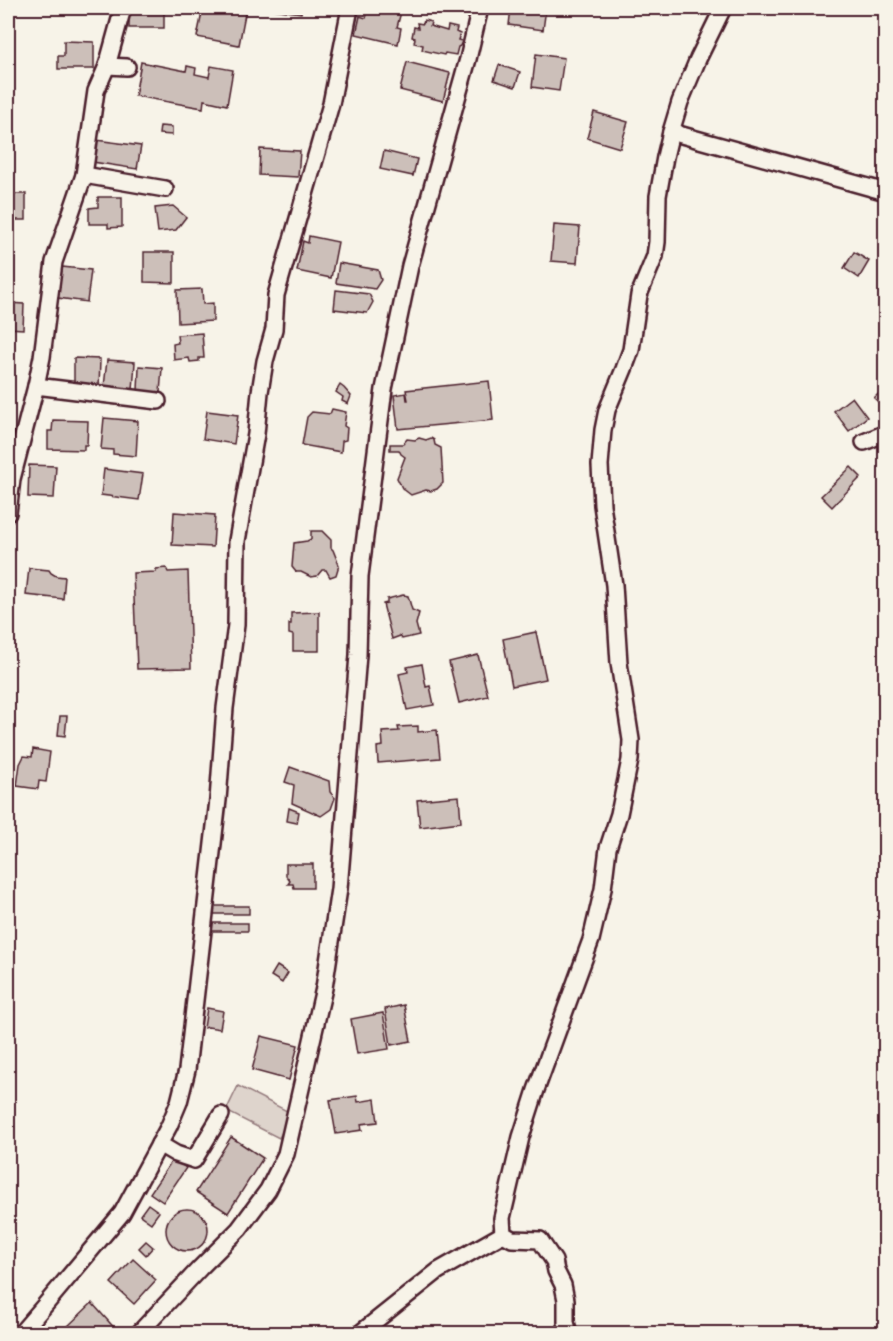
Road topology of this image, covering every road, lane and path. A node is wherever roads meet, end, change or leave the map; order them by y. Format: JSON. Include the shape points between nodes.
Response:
{"nodes":[{"id":1,"x":123,"y":8,"type":"edge"},
{"id":2,"x":350,"y":8,"type":"edge"},
{"id":3,"x":480,"y":8,"type":"edge"},
{"id":4,"x":723,"y":8,"type":"edge"},
{"id":5,"x":107,"y":66,"type":"junction"},
{"id":6,"x":127,"y":67,"type":"dead end"},
{"id":7,"x":671,"y":132,"type":"junction"},
{"id":8,"x":84,"y":175,"type":"junction"},
{"id":9,"x":165,"y":189,"type":"dead end"},
{"id":10,"x":885,"y":192,"type":"edge"},
{"id":11,"x":36,"y":387,"type":"junction"},
{"id":12,"x":158,"y":401,"type":"dead end"},
{"id":13,"x":885,"y":433,"type":"edge"},
{"id":14,"x":864,"y":442,"type":"dead end"},
{"id":15,"x":8,"y":513,"type":"edge"},
{"id":16,"x":221,"y":1116,"type":"dead end"},
{"id":17,"x":159,"y":1144,"type":"junction"},
{"id":18,"x":503,"y":1234,"type":"junction"},
{"id":19,"x":20,"y":1334,"type":"edge"},
{"id":20,"x":138,"y":1334,"type":"edge"},
{"id":21,"x":359,"y":1334,"type":"edge"},
{"id":22,"x":569,"y":1334,"type":"edge"}],
"edges":[{"from":1,"to":5,"type":"street"},
{"from":2,"to":17,"type":"street","via":[[331,104],[276,295],[274,329],[265,361],[237,541],[236,625],[187,1070],[179,1102]]},
{"from":3,"to":20,"type":"street","via":[[410,266],[384,389],[360,576],[358,655],[339,889],[324,988],[286,1154],[268,1190],[239,1229]]},
{"from":4,"to":7,"type":"street","via":[[698,59]]},
{"from":5,"to":6,"type":"street"},
{"from":5,"to":8,"type":"street","via":[[96,91]]},
{"from":7,"to":10,"type":"street"},
{"from":7,"to":18,"type":"street","via":[[658,196],[655,256],[639,295],[630,350],[607,410],[601,449],[602,505],[631,740],[628,772],[608,848],[591,940],[520,1137],[502,1218]]},
{"from":8,"to":9,"type":"street"},
{"from":8,"to":11,"type":"street","via":[[54,262]]},
{"from":11,"to":12,"type":"street"},
{"from":11,"to":15,"type":"street","via":[[12,479]]},
{"from":13,"to":14,"type":"street"},
{"from":16,"to":17,"type":"street","via":[[194,1160]]},
{"from":17,"to":19,"type":"street","via":[[122,1213]]},
{"from":18,"to":21,"type":"street","via":[[438,1271]]},
{"from":18,"to":22,"type":"street","via":[[512,1239],[540,1240],[547,1250],[563,1285]]}]}
